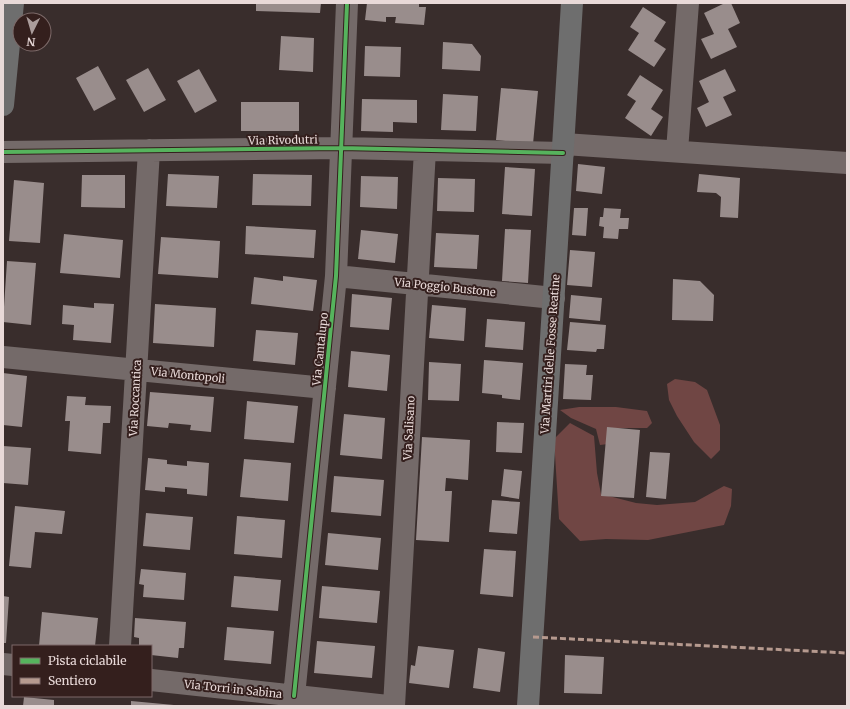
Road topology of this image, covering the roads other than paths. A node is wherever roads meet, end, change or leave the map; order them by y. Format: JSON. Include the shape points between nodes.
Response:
{"nodes":[{"id":1,"x":13,"y":3,"type":"edge"},
{"id":2,"x":347,"y":3,"type":"edge"},
{"id":3,"x":572,"y":3,"type":"edge"},
{"id":4,"x":688,"y":3,"type":"edge"},
{"id":5,"x":3,"y":105,"type":"edge"},
{"id":6,"x":341,"y":148,"type":"junction"},
{"id":7,"x":563,"y":148,"type":"junction"},
{"id":8,"x":149,"y":150,"type":"junction"},
{"id":9,"x":425,"y":150,"type":"junction"},
{"id":10,"x":676,"y":151,"type":"junction"},
{"id":11,"x":3,"y":152,"type":"edge"},
{"id":12,"x":847,"y":163,"type":"edge"},
{"id":13,"x":336,"y":276,"type":"junction"},
{"id":14,"x":417,"y":284,"type":"junction"},
{"id":15,"x":554,"y":298,"type":"junction"},
{"id":16,"x":3,"y":357,"type":"edge"},
{"id":17,"x":136,"y":370,"type":"junction"},
{"id":18,"x":325,"y":388,"type":"junction"},
{"id":19,"x":120,"y":645,"type":"edge"},
{"id":20,"x":152,"y":680,"type":"edge"},
{"id":21,"x":294,"y":696,"type":"junction"},
{"id":22,"x":388,"y":706,"type":"edge"},
{"id":23,"x":394,"y":706,"type":"edge"},
{"id":24,"x":528,"y":706,"type":"edge"}],
"edges":[{"from":1,"to":5,"type":"main road"},
{"from":2,"to":6,"type":"street","name":"Via Cantalupo"},
{"from":3,"to":7,"type":"main road","name":"Via Martiri delle Fosse Reatine"},
{"from":4,"to":10,"type":"street"},
{"from":6,"to":8,"type":"street","name":"Via Rivodutri"},
{"from":6,"to":9,"type":"street","name":"Via Rivodutri"},
{"from":6,"to":13,"type":"street","name":"Via Cantalupo"},
{"from":7,"to":9,"type":"street","name":"Via Rivodutri"},
{"from":7,"to":10,"type":"street","name":"Via Rivodutri"},
{"from":7,"to":15,"type":"main road","name":"Via Martiri delle Fosse Reatine"},
{"from":8,"to":11,"type":"street","name":"Via Rivodutri"},
{"from":8,"to":17,"type":"street","name":"Via Roccantica"},
{"from":9,"to":14,"type":"street","name":"Via Salisano"},
{"from":10,"to":12,"type":"street","name":"Via Rivodutri"},
{"from":13,"to":14,"type":"street","name":"Via Poggio Bustone"},
{"from":13,"to":18,"type":"street","name":"Via Cantalupo"},
{"from":14,"to":15,"type":"street","name":"Via Poggio Bustone"},
{"from":14,"to":23,"type":"street","name":"Via Salisano"},
{"from":15,"to":24,"type":"main road","name":"Via Martiri delle Fosse Reatine"},
{"from":16,"to":17,"type":"street","name":"Via Montopoli"},
{"from":17,"to":18,"type":"street","name":"Via Montopoli"},
{"from":17,"to":19,"type":"street","name":"Via Roccantica"},
{"from":18,"to":21,"type":"street","name":"Via Cantalupo"},
{"from":20,"to":21,"type":"street","name":"Via Torri in Sabina"},
{"from":21,"to":22,"type":"street","name":"Via Torri in Sabina"}]}
